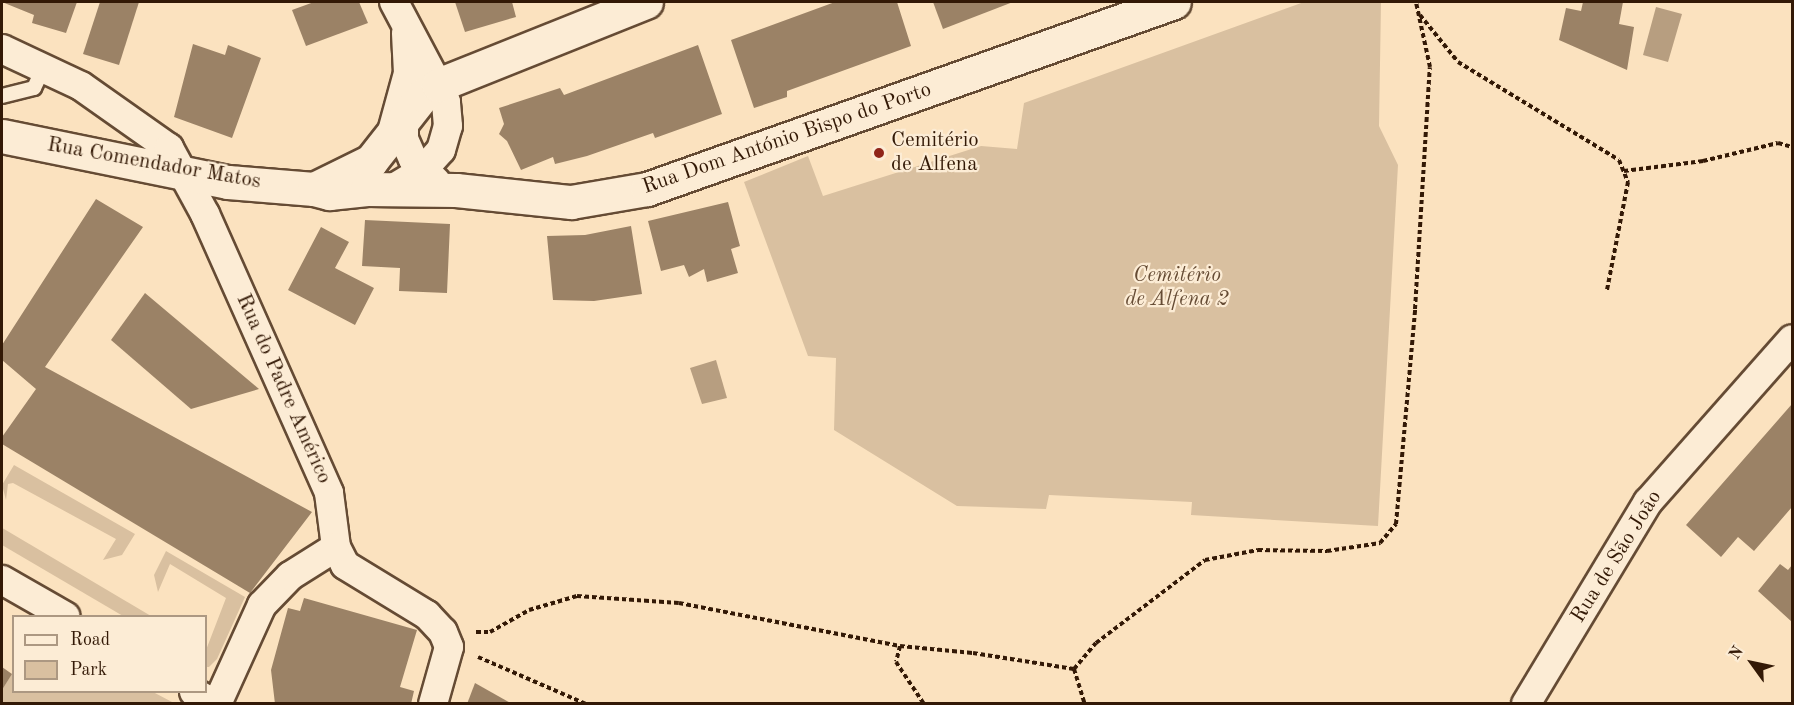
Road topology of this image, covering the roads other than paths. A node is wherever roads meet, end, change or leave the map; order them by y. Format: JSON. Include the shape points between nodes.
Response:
{"nodes":[{"id":1,"x":394,"y":2,"type":"edge"},
{"id":2,"x":646,"y":2,"type":"edge"},
{"id":3,"x":1174,"y":2,"type":"edge"},
{"id":4,"x":405,"y":28,"type":"junction"},
{"id":5,"x":2,"y":50,"type":"edge"},
{"id":6,"x":43,"y":69,"type":"junction"},
{"id":7,"x":438,"y":85,"type":"junction"},
{"id":8,"x":2,"y":96,"type":"edge"},
{"id":9,"x":404,"y":109,"type":"junction"},
{"id":10,"x":2,"y":136,"type":"edge"},
{"id":11,"x":422,"y":171,"type":"junction"},
{"id":12,"x":181,"y":173,"type":"junction"},
{"id":13,"x":314,"y":189,"type":"junction"},
{"id":14,"x":392,"y":189,"type":"junction"},
{"id":15,"x":456,"y":190,"type":"junction"},
{"id":16,"x":1792,"y":339,"type":"edge"},
{"id":17,"x":336,"y":548,"type":"junction"},
{"id":18,"x":2,"y":579,"type":"edge"},
{"id":19,"x":63,"y":615,"type":"edge"},
{"id":20,"x":196,"y":693,"type":"edge"},
{"id":21,"x":216,"y":704,"type":"edge"},
{"id":22,"x":433,"y":704,"type":"edge"},
{"id":23,"x":1526,"y":704,"type":"edge"}],
"edges":[{"from":1,"to":4,"type":"street"},
{"from":2,"to":7,"type":"street","name":"Rua Comendador Matos"},
{"from":3,"to":15,"type":"street","name":"Rua Dom António Bispo do Porto","via":[[646,189],[571,202]]},
{"from":4,"to":7,"type":"street"},
{"from":4,"to":9,"type":"street","via":[[409,48]]},
{"from":5,"to":6,"type":"street","name":"Rua do Padre Américo"},
{"from":6,"to":8,"type":"lane","via":[[34,88]]},
{"from":6,"to":12,"type":"street","name":"Rua do Padre Américo","via":[[81,86],[140,126],[169,148]]},
{"from":7,"to":9,"type":"street","name":"Rua Comendador Matos"},
{"from":7,"to":11,"type":"street","via":[[446,102],[448,126],[441,150]]},
{"from":9,"to":11,"type":"street","via":[[404,139]]},
{"from":9,"to":13,"type":"street","name":"Rua Comendador Matos","via":[[379,152],[342,178]]},
{"from":10,"to":12,"type":"street","name":"Rua Comendador Matos"},
{"from":11,"to":14,"type":"street"},
{"from":11,"to":15,"type":"street"},
{"from":12,"to":13,"type":"street","name":"Rua Comendador Matos"},
{"from":12,"to":17,"type":"street","name":"Rua do Padre Américo","via":[[213,233],[329,492]]},
{"from":13,"to":14,"type":"street","name":"Rua Dom António Bispo do Porto","via":[[329,193]]},
{"from":14,"to":15,"type":"street","name":"Rua Dom António Bispo do Porto"},
{"from":16,"to":23,"type":"street","name":"Rua de São João","via":[[1648,502]]},
{"from":17,"to":21,"type":"street","via":[[290,576],[262,605]]},
{"from":17,"to":22,"type":"street","via":[[345,566],[427,615],[446,640]]},
{"from":18,"to":19,"type":"street"},
{"from":20,"to":21,"type":"street"}]}
